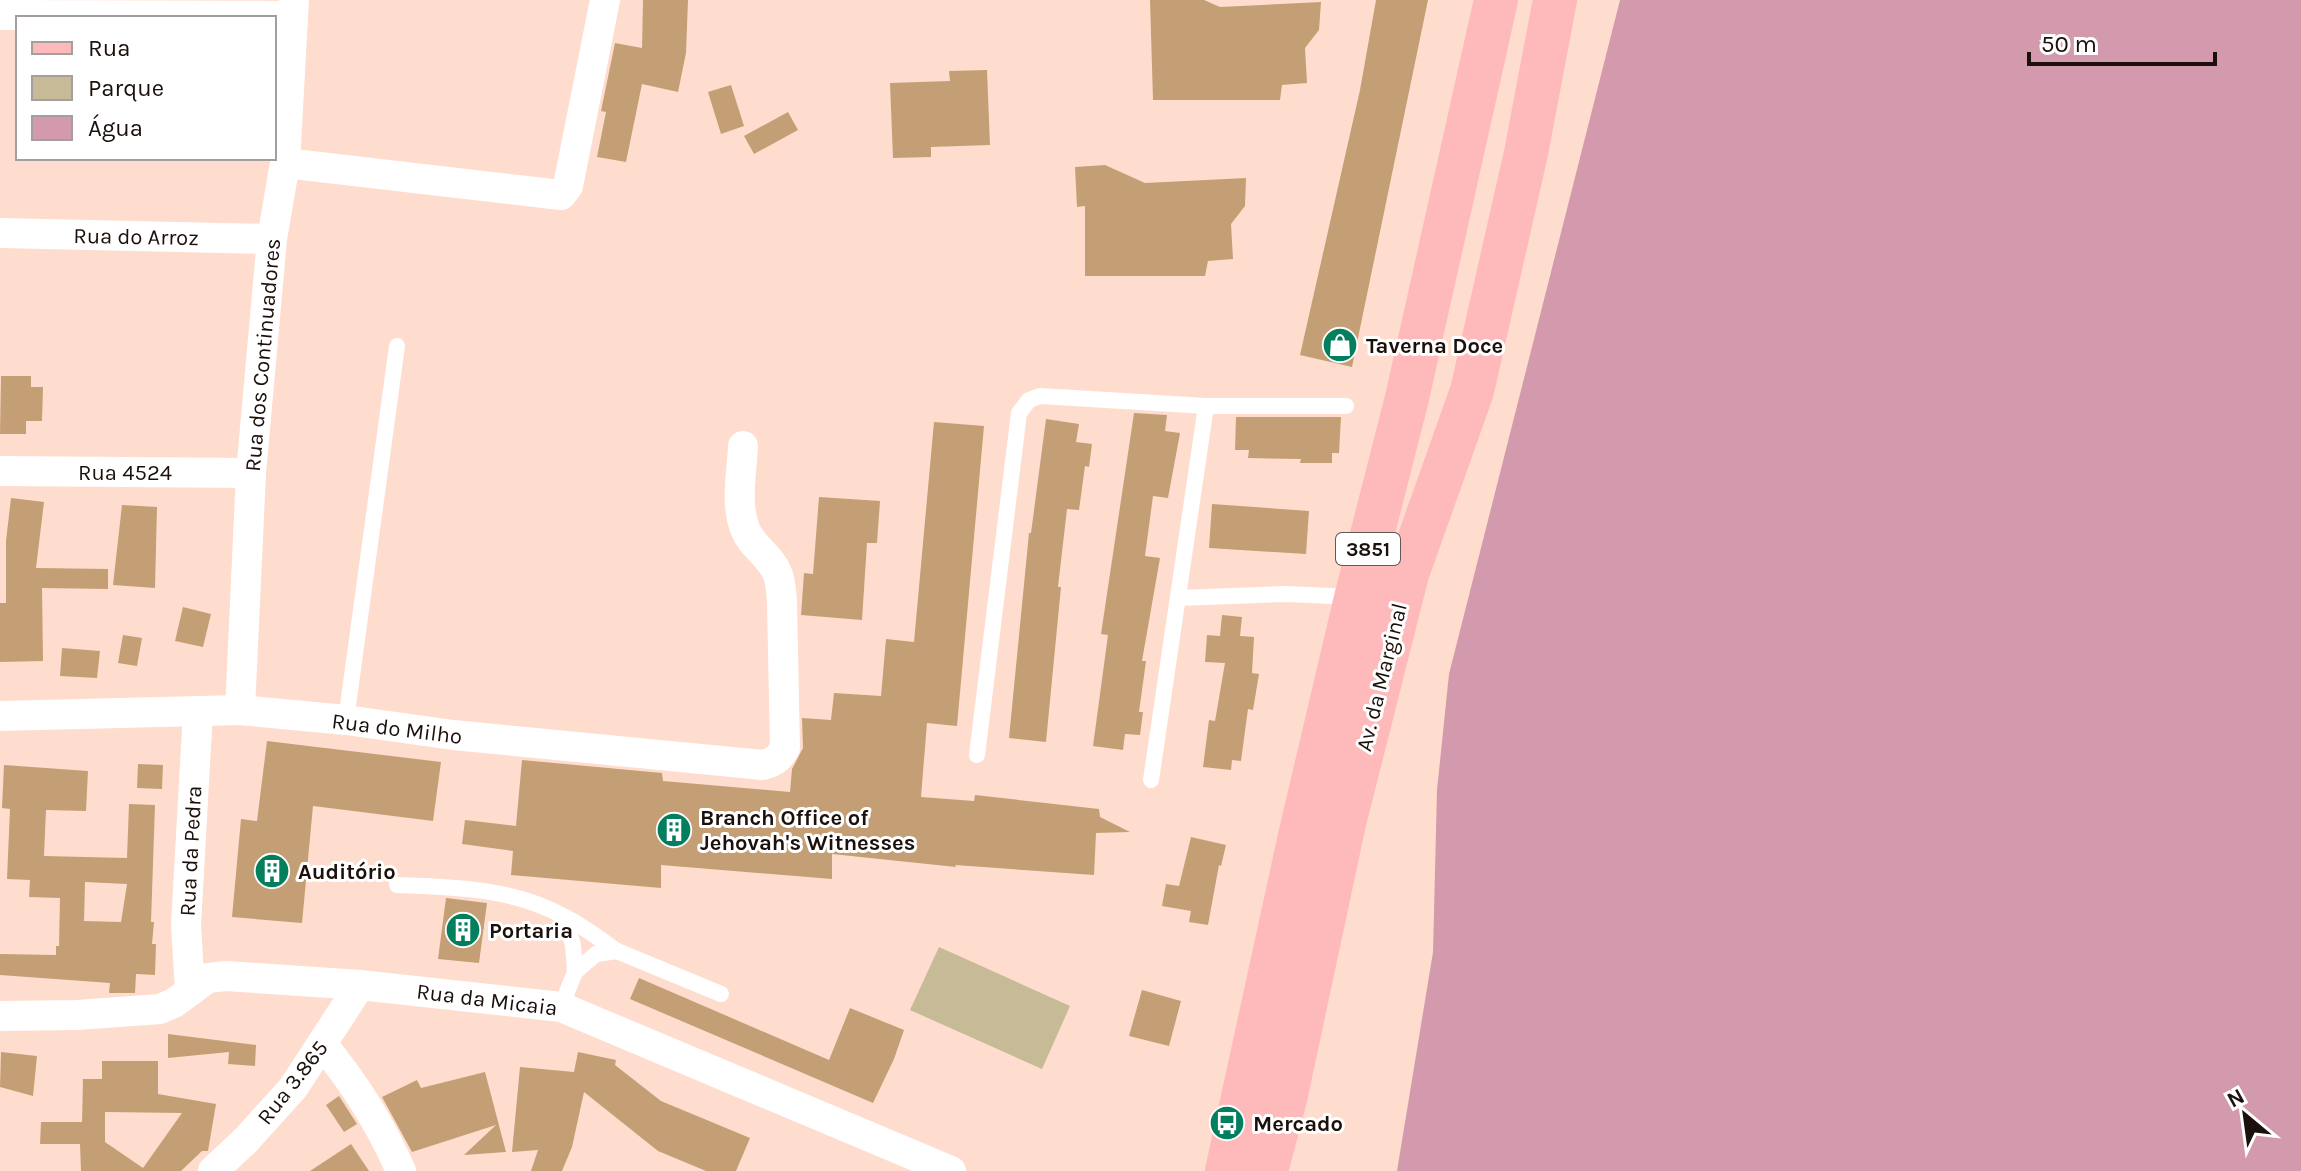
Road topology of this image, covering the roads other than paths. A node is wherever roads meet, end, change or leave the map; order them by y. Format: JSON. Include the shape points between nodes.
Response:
{"nodes":[{"id":1,"x":605,"y":0,"type":"edge"},
{"id":2,"x":1496,"y":0,"type":"edge"},
{"id":3,"x":1555,"y":0,"type":"edge"},
{"id":4,"x":293,"y":8,"type":"edge"},
{"id":5,"x":0,"y":15,"type":"edge"},
{"id":6,"x":285,"y":163,"type":"junction"},
{"id":7,"x":0,"y":233,"type":"edge"},
{"id":8,"x":272,"y":239,"type":"junction"},
{"id":9,"x":397,"y":346,"type":"dead end"},
{"id":10,"x":1206,"y":406,"type":"junction"},
{"id":11,"x":1346,"y":406,"type":"dead end"},
{"id":12,"x":743,"y":446,"type":"dead end"},
{"id":13,"x":0,"y":471,"type":"edge"},
{"id":14,"x":251,"y":473,"type":"junction"},
{"id":15,"x":1179,"y":598,"type":"junction"},
{"id":16,"x":1356,"y":598,"type":"junction"},
{"id":17,"x":240,"y":710,"type":"junction"},
{"id":18,"x":198,"y":711,"type":"junction"},
{"id":19,"x":0,"y":716,"type":"edge"},
{"id":20,"x":346,"y":720,"type":"junction"},
{"id":21,"x":977,"y":755,"type":"dead end"},
{"id":22,"x":1151,"y":780,"type":"dead end"},
{"id":23,"x":397,"y":885,"type":"dead end"},
{"id":24,"x":565,"y":917,"type":"junction"},
{"id":25,"x":617,"y":951,"type":"junction"},
{"id":26,"x":575,"y":972,"type":"junction"},
{"id":27,"x":360,"y":985,"type":"junction"},
{"id":28,"x":190,"y":991,"type":"junction"},
{"id":29,"x":721,"y":994,"type":"dead end"},
{"id":30,"x":561,"y":1007,"type":"junction"},
{"id":31,"x":0,"y":1016,"type":"edge"},
{"id":32,"x":323,"y":1045,"type":"junction"},
{"id":33,"x":213,"y":1171,"type":"edge"},
{"id":34,"x":401,"y":1171,"type":"edge"},
{"id":35,"x":951,"y":1171,"type":"edge"},
{"id":36,"x":1227,"y":1171,"type":"edge"},
{"id":37,"x":1266,"y":1171,"type":"edge"}],
"edges":[{"from":1,"to":6,"type":"street","via":[[568,186],[561,195]]},
{"from":2,"to":16,"type":"main road","name":"Av. da Marginal","number":"3851","via":[[1407,398]]},
{"from":3,"to":37,"type":"main road","name":"Av. da Marginal","number":"3851","via":[[1472,391],[1407,574],[1344,823]]},
{"from":4,"to":5,"type":"street"},
{"from":4,"to":6,"type":"street","name":"Rua dos Continuadores"},
{"from":6,"to":8,"type":"street","name":"Rua dos Continuadores"},
{"from":7,"to":8,"type":"street","name":"Rua do Arroz"},
{"from":8,"to":14,"type":"street","name":"Rua dos Continuadores"},
{"from":9,"to":20,"type":"lane"},
{"from":10,"to":11,"type":"lane"},
{"from":10,"to":15,"type":"lane"},
{"from":10,"to":21,"type":"lane","via":[[1040,396],[1019,413]]},
{"from":12,"to":20,"type":"street","name":"Rua do Milho","via":[[744,527],[773,565],[782,601],[785,748],[780,758],[763,765]]},
{"from":13,"to":14,"type":"street","name":"Rua 4524"},
{"from":14,"to":17,"type":"street","name":"Rua dos Continuadores"},
{"from":15,"to":16,"type":"lane"},
{"from":15,"to":22,"type":"lane"},
{"from":16,"to":36,"type":"main road","name":"Av. da Marginal","number":"3851"},
{"from":17,"to":18,"type":"street","name":"Rua do Milho"},
{"from":17,"to":20,"type":"street","name":"Rua do Milho"},
{"from":18,"to":19,"type":"street","name":"Rua do Milho"},
{"from":18,"to":28,"type":"street","name":"Rua da Pedra","via":[[186,925]]},
{"from":23,"to":24,"type":"lane","via":[[480,889],[530,901]]},
{"from":24,"to":25,"type":"lane"},
{"from":24,"to":26,"type":"lane"},
{"from":25,"to":26,"type":"lane","via":[[596,954]]},
{"from":25,"to":29,"type":"lane"},
{"from":26,"to":30,"type":"lane"},
{"from":27,"to":28,"type":"street","name":"Rua da Micaia","via":[[226,976],[208,978]]},
{"from":27,"to":30,"type":"street","name":"Rua da Micaia"},
{"from":27,"to":32,"type":"street","name":"Rua 3.865"},
{"from":28,"to":31,"type":"street","name":"Rua da Micaia","via":[[160,1009]]},
{"from":30,"to":35,"type":"street","name":"Rua da Micaia"},
{"from":32,"to":33,"type":"street","name":"Rua 3.865","via":[[293,1088]]},
{"from":32,"to":34,"type":"street","via":[[356,1085]]}]}
